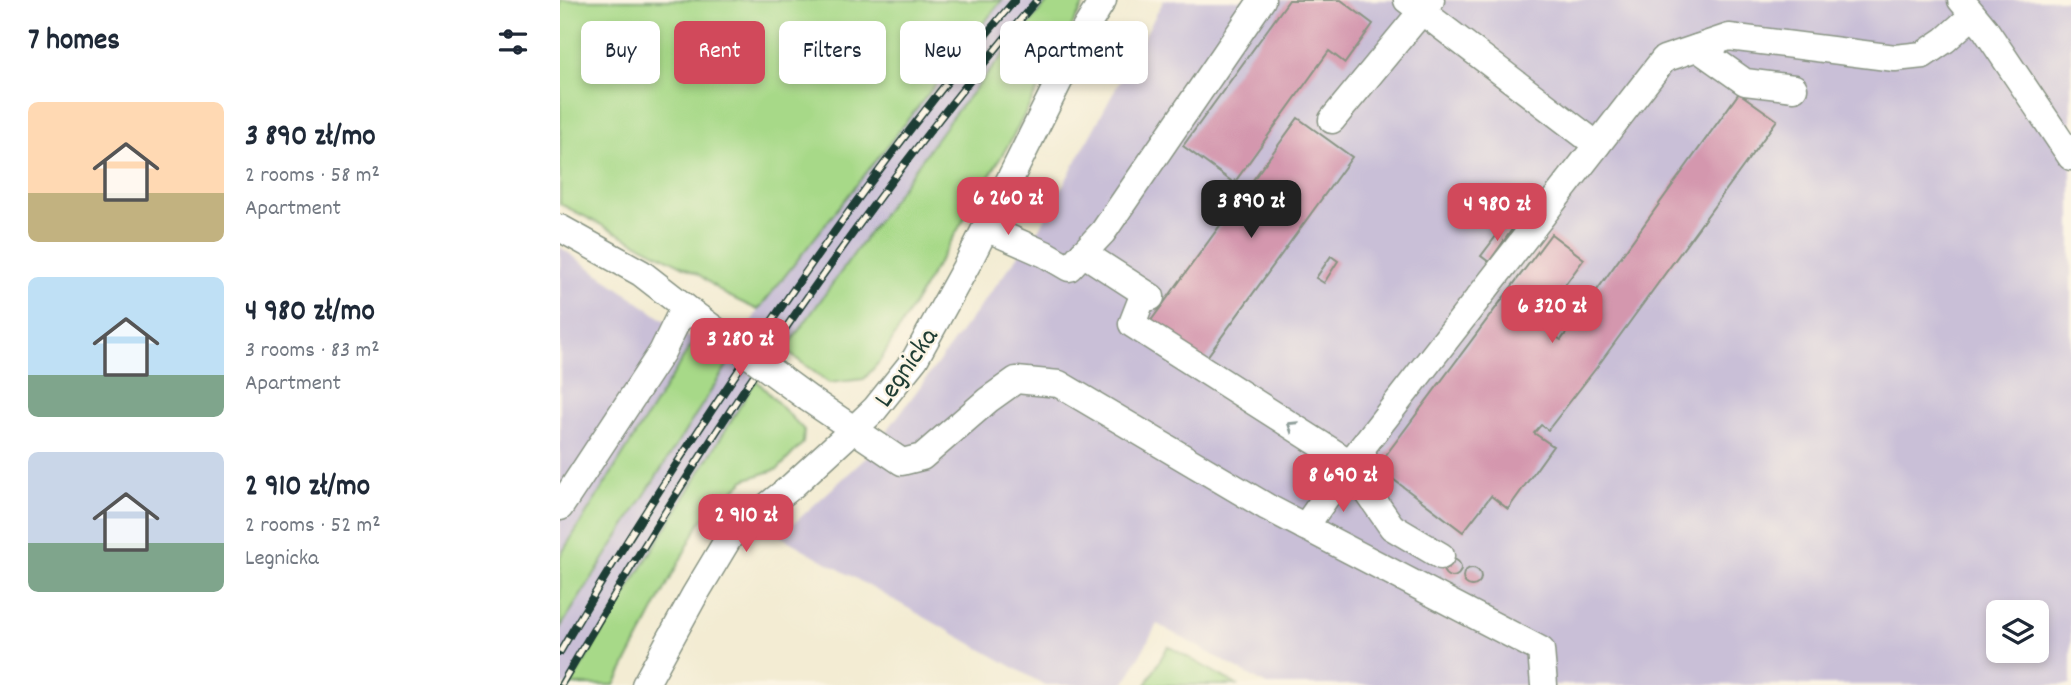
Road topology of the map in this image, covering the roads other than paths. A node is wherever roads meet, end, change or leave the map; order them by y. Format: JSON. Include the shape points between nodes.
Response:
{"nodes":[{"id":1,"x":1103,"y":0,"type":"edge"},
{"id":2,"x":1262,"y":0,"type":"edge"},
{"id":3,"x":1420,"y":4,"type":"edge"},
{"id":4,"x":1967,"y":7,"type":"edge"},
{"id":5,"x":1697,"y":48,"type":"junction"},
{"id":6,"x":1794,"y":88,"type":"dead end"},
{"id":7,"x":1332,"y":120,"type":"dead end"},
{"id":8,"x":1597,"y":145,"type":"junction"},
{"id":9,"x":2071,"y":157,"type":"edge"},
{"id":10,"x":560,"y":228,"type":"edge"},
{"id":11,"x":986,"y":228,"type":"junction"},
{"id":12,"x":1083,"y":253,"type":"junction"},
{"id":13,"x":691,"y":313,"type":"junction"},
{"id":14,"x":853,"y":430,"type":"junction"},
{"id":15,"x":1351,"y":462,"type":"junction"},
{"id":16,"x":560,"y":507,"type":"edge"},
{"id":17,"x":1305,"y":527,"type":"junction"},
{"id":18,"x":1441,"y":556,"type":"dead end"},
{"id":19,"x":645,"y":685,"type":"edge"},
{"id":20,"x":1544,"y":685,"type":"edge"}],
"edges":[{"from":1,"to":11,"type":"street","name":"Legnicka"},
{"from":2,"to":12,"type":"street","via":[[1103,232]]},
{"from":3,"to":7,"type":"street"},
{"from":3,"to":8,"type":"street"},
{"from":4,"to":5,"type":"street","via":[[1945,40],[1923,55],[1895,58],[1729,37]]},
{"from":4,"to":9,"type":"street"},
{"from":5,"to":6,"type":"street","via":[[1745,82]]},
{"from":5,"to":8,"type":"street","via":[[1664,59]]},
{"from":8,"to":15,"type":"street"},
{"from":10,"to":13,"type":"street","via":[[641,273]]},
{"from":11,"to":12,"type":"street","via":[[1069,268]]},
{"from":11,"to":14,"type":"street","name":"Legnicka","via":[[915,359]]},
{"from":15,"to":12,"type":"street","one_way":true,"via":[[1132,324],[1148,295]]},
{"from":13,"to":14,"type":"street","bridge":true},
{"from":13,"to":16,"type":"street"},
{"from":14,"to":17,"type":"street","via":[[902,462],[922,457],[1016,380],[1059,384]]},
{"from":14,"to":19,"type":"street","name":"Legnicka","via":[[730,536]]},
{"from":15,"to":17,"type":"street"},
{"from":15,"to":18,"type":"street","via":[[1392,527]]},
{"from":17,"to":20,"type":"street","via":[[1541,650]]}]}
